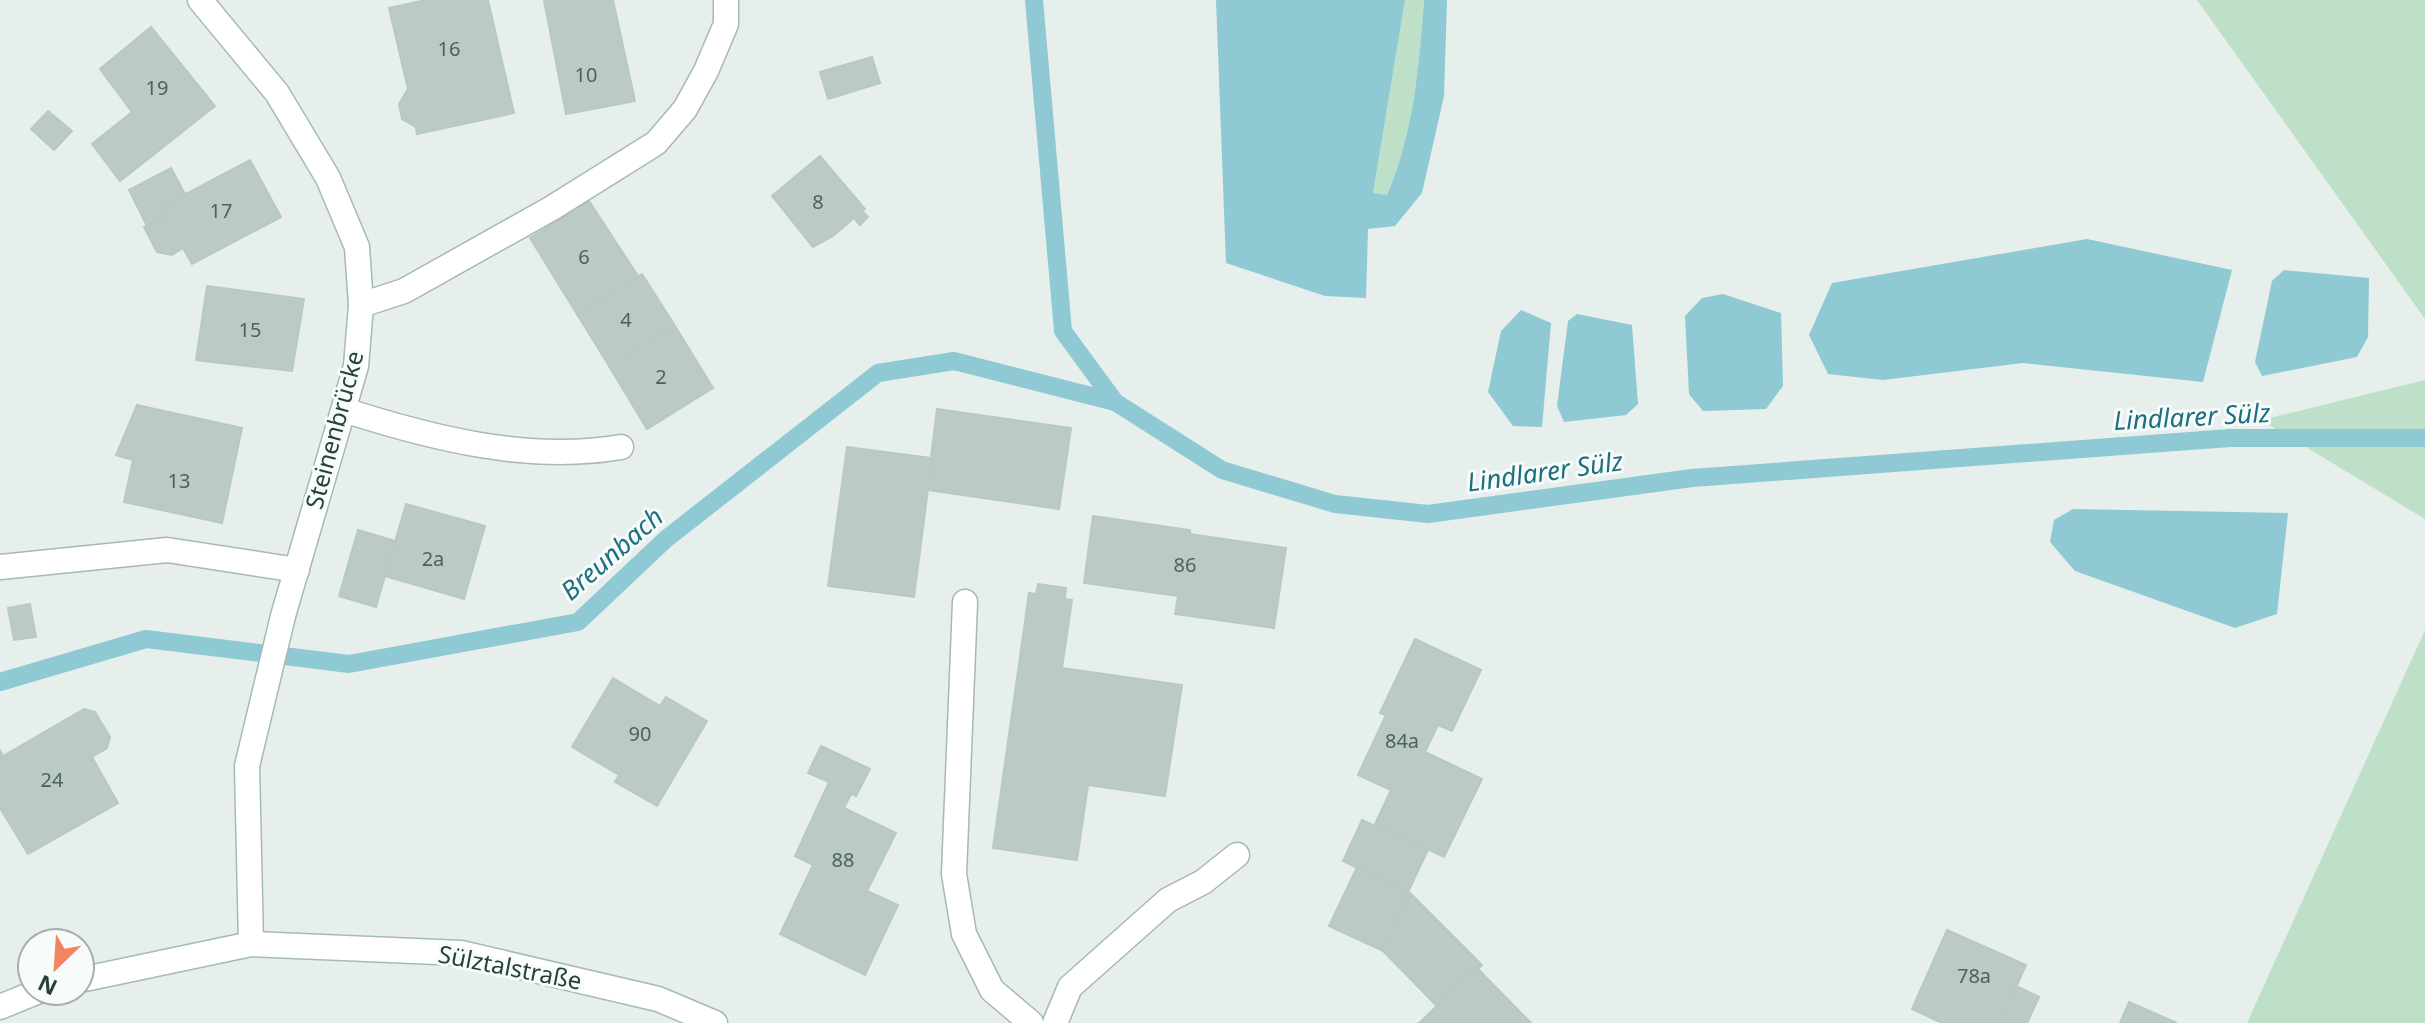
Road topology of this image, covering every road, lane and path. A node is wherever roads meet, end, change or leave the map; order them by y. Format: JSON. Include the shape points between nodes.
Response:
{"nodes":[{"id":1,"x":200,"y":0,"type":"edge"},
{"id":2,"x":726,"y":0,"type":"edge"},
{"id":3,"x":361,"y":305,"type":"junction"},
{"id":4,"x":344,"y":410,"type":"junction"},
{"id":5,"x":621,"y":447,"type":"dead end"},
{"id":6,"x":0,"y":567,"type":"edge"},
{"id":7,"x":297,"y":570,"type":"junction"},
{"id":8,"x":965,"y":602,"type":"dead end"},
{"id":9,"x":1237,"y":855,"type":"dead end"},
{"id":10,"x":251,"y":944,"type":"junction"},
{"id":11,"x":96,"y":977,"type":"edge"},
{"id":12,"x":715,"y":1023,"type":"edge"},
{"id":13,"x":1031,"y":1023,"type":"edge"},
{"id":14,"x":1055,"y":1023,"type":"edge"}],
"edges":[{"from":1,"to":3,"type":"main road","name":"Steinenbrücke","via":[[277,93],[328,178],[357,247]]},
{"from":2,"to":3,"type":"main road","via":[[726,24],[706,71],[685,109],[656,143],[404,291]]},
{"from":3,"to":4,"type":"main road","name":"Steinenbrücke","via":[[356,366]]},
{"from":4,"to":5,"type":"main road","via":[[416,433],[529,451]]},
{"from":4,"to":7,"type":"main road","name":"Steinenbrücke"},
{"from":6,"to":7,"type":"main road","via":[[167,550]]},
{"from":7,"to":10,"type":"main road","name":"Steinenbrücke","via":[[247,766]]},
{"from":8,"to":13,"type":"main road","via":[[954,874],[964,934],[992,990]]},
{"from":9,"to":14,"type":"main road","via":[[1203,882],[1168,900],[1070,987]]},
{"from":10,"to":11,"type":"main road"},
{"from":10,"to":12,"type":"main road","name":"Sülztalstraße","via":[[461,953],[658,999]]}]}
